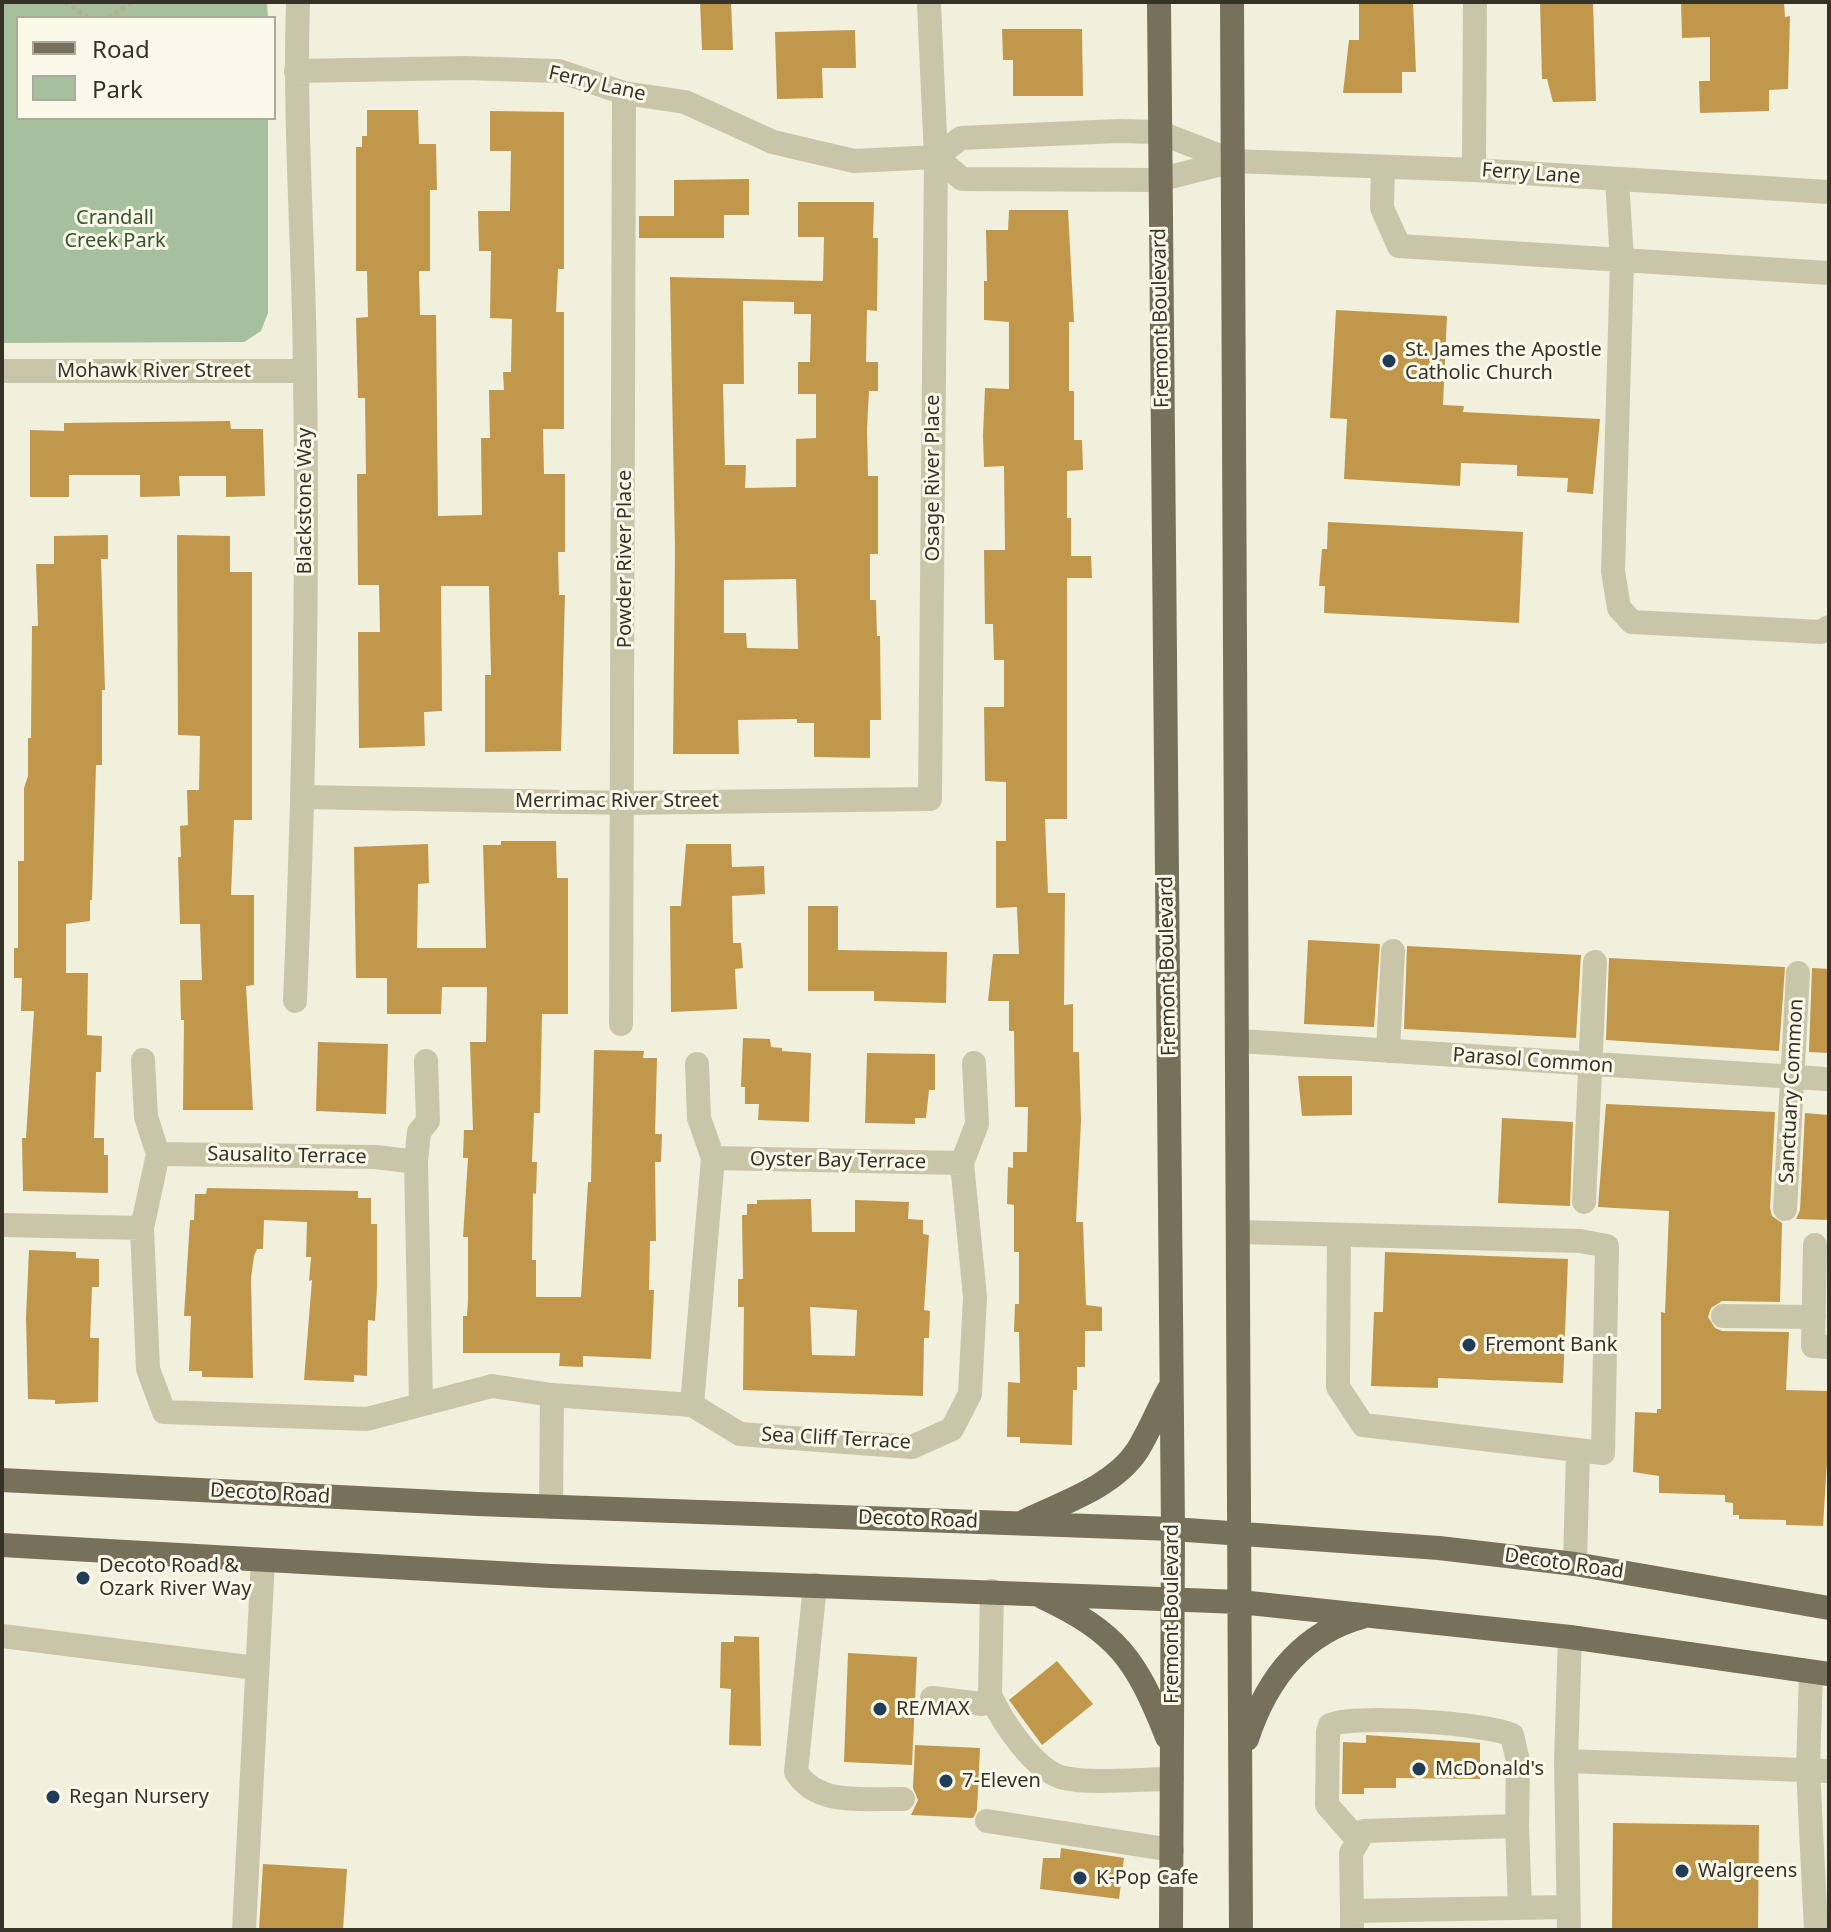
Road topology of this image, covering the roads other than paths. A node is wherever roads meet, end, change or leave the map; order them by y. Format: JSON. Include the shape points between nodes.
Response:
{"nodes":[{"id":1,"x":298,"y":2,"type":"edge"},
{"id":2,"x":1159,"y":2,"type":"edge"},
{"id":3,"x":1232,"y":2,"type":"edge"},
{"id":4,"x":1475,"y":2,"type":"edge"},
{"id":5,"x":929,"y":5,"type":"dead end"},
{"id":6,"x":296,"y":71,"type":"junction"},
{"id":7,"x":624,"y":93,"type":"junction"},
{"id":8,"x":1158,"y":132,"type":"junction"},
{"id":9,"x":936,"y":157,"type":"junction"},
{"id":10,"x":1233,"y":161,"type":"junction"},
{"id":11,"x":1383,"y":167,"type":"junction"},
{"id":12,"x":1474,"y":170,"type":"junction"},
{"id":13,"x":1158,"y":180,"type":"junction"},
{"id":14,"x":1617,"y":180,"type":"junction"},
{"id":15,"x":1829,"y":192,"type":"edge"},
{"id":16,"x":1622,"y":260,"type":"junction"},
{"id":17,"x":1829,"y":273,"type":"edge"},
{"id":18,"x":2,"y":371,"type":"edge"},
{"id":19,"x":305,"y":371,"type":"junction"},
{"id":20,"x":1826,"y":631,"type":"edge"},
{"id":21,"x":304,"y":797,"type":"junction"},
{"id":22,"x":930,"y":799,"type":"joint"},
{"id":23,"x":625,"y":803,"type":"junction"},
{"id":24,"x":1393,"y":951,"type":"dead end"},
{"id":25,"x":1595,"y":962,"type":"dead end"},
{"id":26,"x":1798,"y":973,"type":"dead end"},
{"id":27,"x":295,"y":1001,"type":"dead end"},
{"id":28,"x":621,"y":1024,"type":"dead end"},
{"id":29,"x":1239,"y":1041,"type":"junction"},
{"id":30,"x":1388,"y":1051,"type":"junction"},
{"id":31,"x":143,"y":1060,"type":"dead end"},
{"id":32,"x":426,"y":1061,"type":"dead end"},
{"id":33,"x":974,"y":1063,"type":"dead end"},
{"id":34,"x":697,"y":1064,"type":"dead end"},
{"id":35,"x":1592,"y":1065,"type":"junction"},
{"id":36,"x":1792,"y":1077,"type":"junction"},
{"id":37,"x":1826,"y":1079,"type":"dead end"},
{"id":38,"x":158,"y":1154,"type":"junction"},
{"id":39,"x":713,"y":1158,"type":"junction"},
{"id":40,"x":416,"y":1162,"type":"junction"},
{"id":41,"x":962,"y":1163,"type":"junction"},
{"id":42,"x":1584,"y":1202,"type":"dead end"},
{"id":43,"x":1785,"y":1209,"type":"dead end"},
{"id":44,"x":2,"y":1225,"type":"edge"},
{"id":45,"x":142,"y":1228,"type":"junction"},
{"id":46,"x":1239,"y":1232,"type":"junction"},
{"id":47,"x":1339,"y":1237,"type":"junction"},
{"id":48,"x":1815,"y":1245,"type":"dead end"},
{"id":49,"x":1723,"y":1316,"type":"dead end"},
{"id":50,"x":1814,"y":1317,"type":"junction"},
{"id":51,"x":1829,"y":1347,"type":"edge"},
{"id":52,"x":1171,"y":1383,"type":"junction"},
{"id":53,"x":552,"y":1395,"type":"junction"},
{"id":54,"x":421,"y":1404,"type":"junction"},
{"id":55,"x":692,"y":1405,"type":"junction"},
{"id":56,"x":1578,"y":1451,"type":"junction"},
{"id":57,"x":2,"y":1480,"type":"edge"},
{"id":58,"x":551,"y":1507,"type":"junction"},
{"id":59,"x":1020,"y":1524,"type":"junction"},
{"id":60,"x":1173,"y":1529,"type":"junction"},
{"id":61,"x":1241,"y":1535,"type":"junction"},
{"id":62,"x":2,"y":1545,"type":"edge"},
{"id":63,"x":263,"y":1560,"type":"junction"},
{"id":64,"x":1575,"y":1564,"type":"junction"},
{"id":65,"x":815,"y":1585,"type":"junction"},
{"id":66,"x":992,"y":1591,"type":"junction"},
{"id":67,"x":1033,"y":1593,"type":"junction"},
{"id":68,"x":1173,"y":1599,"type":"junction"},
{"id":69,"x":1240,"y":1602,"type":"junction"},
{"id":70,"x":1829,"y":1608,"type":"edge"},
{"id":71,"x":1371,"y":1614,"type":"junction"},
{"id":72,"x":2,"y":1636,"type":"edge"},
{"id":73,"x":1570,"y":1637,"type":"junction"},
{"id":74,"x":256,"y":1668,"type":"junction"},
{"id":75,"x":1820,"y":1673,"type":"edge"},
{"id":76,"x":990,"y":1695,"type":"junction"},
{"id":77,"x":932,"y":1698,"type":"dead end"},
{"id":78,"x":1172,"y":1750,"type":"junction"},
{"id":79,"x":1240,"y":1760,"type":"junction"},
{"id":80,"x":1566,"y":1761,"type":"junction"},
{"id":81,"x":1819,"y":1770,"type":"edge"},
{"id":82,"x":1172,"y":1779,"type":"junction"},
{"id":83,"x":903,"y":1799,"type":"dead end"},
{"id":84,"x":987,"y":1821,"type":"dead end"},
{"id":85,"x":1517,"y":1826,"type":"junction"},
{"id":86,"x":1358,"y":1840,"type":"junction"},
{"id":87,"x":1172,"y":1850,"type":"junction"},
{"id":88,"x":1520,"y":1908,"type":"junction"},
{"id":89,"x":1568,"y":1919,"type":"edge"},
{"id":90,"x":1352,"y":1920,"type":"edge"},
{"id":91,"x":244,"y":1930,"type":"edge"},
{"id":92,"x":1171,"y":1930,"type":"edge"},
{"id":93,"x":1241,"y":1930,"type":"edge"},
{"id":94,"x":1816,"y":1930,"type":"edge"}],
"edges":[{"from":1,"to":6,"type":"street","name":"Blackstone Way"},
{"from":2,"to":8,"type":"main road","name":"Fremont Boulevard"},
{"from":3,"to":10,"type":"main road"},
{"from":4,"to":12,"type":"street"},
{"from":5,"to":9,"type":"street","name":"Osage River Place"},
{"from":6,"to":7,"type":"street","name":"Ferry Lane","via":[[559,71]]},
{"from":6,"to":19,"type":"street","name":"Blackstone Way"},
{"from":7,"to":9,"type":"street","name":"Ferry Lane","via":[[685,102],[773,142],[854,161]]},
{"from":7,"to":23,"type":"street","name":"Powder River Place"},
{"from":8,"to":9,"type":"street","name":"Ferry Lane","via":[[961,138]]},
{"from":8,"to":10,"type":"street","name":"Ferry Lane"},
{"from":8,"to":13,"type":"main road","name":"Fremont Boulevard"},
{"from":9,"to":13,"type":"street","name":"Ferry Lane","via":[[962,179]]},
{"from":9,"to":22,"type":"street","name":"Osage River Place"},
{"from":10,"to":11,"type":"street","name":"Ferry Lane"},
{"from":10,"to":13,"type":"street","name":"Ferry Lane"},
{"from":10,"to":29,"type":"main road"},
{"from":11,"to":12,"type":"street","name":"Ferry Lane"},
{"from":11,"to":16,"type":"street","via":[[1382,208],[1399,246]]},
{"from":12,"to":14,"type":"street","name":"Ferry Lane"},
{"from":13,"to":52,"type":"main road","name":"Fremont Boulevard"},
{"from":14,"to":15,"type":"street","name":"Ferry Lane"},
{"from":14,"to":16,"type":"street"},
{"from":16,"to":17,"type":"street"},
{"from":16,"to":20,"type":"street","via":[[1613,571],[1619,608],[1632,622]]},
{"from":18,"to":19,"type":"street","name":"Mohawk River Street"},
{"from":19,"to":21,"type":"street","name":"Blackstone Way"},
{"from":21,"to":23,"type":"street","name":"Merrimac River Street"},
{"from":21,"to":27,"type":"street","name":"Blackstone Way"},
{"from":22,"to":23,"type":"street","name":"Merrimac River Street"},
{"from":23,"to":28,"type":"street","name":"Powder River Place"},
{"from":24,"to":30,"type":"street"},
{"from":25,"to":35,"type":"street"},
{"from":26,"to":36,"type":"street","name":"Sanctuary Common"},
{"from":29,"to":30,"type":"street","name":"Parasol Common"},
{"from":29,"to":46,"type":"main road"},
{"from":30,"to":35,"type":"street","name":"Parasol Common"},
{"from":31,"to":38,"type":"street","via":[[146,1117]]},
{"from":32,"to":40,"type":"street","via":[[428,1121],[419,1132]]},
{"from":33,"to":41,"type":"street","name":"Sea Cliff Terrace","via":[[977,1124]]},
{"from":34,"to":39,"type":"street","via":[[699,1118]]},
{"from":35,"to":36,"type":"street","name":"Parasol Common"},
{"from":35,"to":42,"type":"street"},
{"from":36,"to":37,"type":"street","name":"Parasol Common"},
{"from":36,"to":43,"type":"street","name":"Sanctuary Common"},
{"from":38,"to":40,"type":"street","name":"Sausalito Terrace"},
{"from":38,"to":45,"type":"street"},
{"from":39,"to":41,"type":"street","name":"Oyster Bay Terrace"},
{"from":39,"to":55,"type":"street"},
{"from":40,"to":54,"type":"street"},
{"from":41,"to":55,"type":"street","name":"Sea Cliff Terrace","via":[[975,1297],[970,1394],[952,1429],[912,1447],[740,1434]]},
{"from":44,"to":45,"type":"street"},
{"from":45,"to":54,"type":"street","name":"Sea Cliff Terrace","via":[[148,1369],[164,1412],[367,1419]]},
{"from":46,"to":47,"type":"street"},
{"from":46,"to":61,"type":"main road"},
{"from":47,"to":56,"type":"street","via":[[1338,1387],[1363,1425]]},
{"from":47,"to":56,"type":"street","via":[[1580,1241],[1607,1246],[1603,1453]]},
{"from":48,"to":50,"type":"street"},
{"from":49,"to":50,"type":"street"},
{"from":50,"to":51,"type":"street","via":[[1813,1346]]},
{"from":52,"to":59,"type":"main road","via":[[1136,1452],[1122,1468]]},
{"from":52,"to":60,"type":"main road","name":"Fremont Boulevard"},
{"from":53,"to":54,"type":"street","name":"Sea Cliff Terrace","via":[[492,1386]]},
{"from":53,"to":55,"type":"street","name":"Sea Cliff Terrace"},
{"from":53,"to":58,"type":"street"},
{"from":56,"to":64,"type":"street"},
{"from":57,"to":58,"type":"main road","name":"Decoto Road"},
{"from":58,"to":59,"type":"main road","name":"Decoto Road"},
{"from":59,"to":60,"type":"main road","name":"Decoto Road"},
{"from":60,"to":61,"type":"main road","name":"Decoto Road"},
{"from":60,"to":68,"type":"main road","name":"Fremont Boulevard"},
{"from":61,"to":64,"type":"main road","name":"Decoto Road","via":[[1439,1548]]},
{"from":61,"to":69,"type":"main road"},
{"from":62,"to":63,"type":"main road"},
{"from":63,"to":65,"type":"main road"},
{"from":63,"to":74,"type":"street"},
{"from":64,"to":70,"type":"main road","name":"Decoto Road"},
{"from":65,"to":66,"type":"main road"},
{"from":65,"to":83,"type":"street","via":[[796,1772],[806,1786],[825,1796]]},
{"from":66,"to":67,"type":"main road"},
{"from":66,"to":76,"type":"street"},
{"from":67,"to":68,"type":"main road"},
{"from":67,"to":78,"type":"main road","via":[[1089,1619],[1120,1647],[1150,1693]]},
{"from":68,"to":69,"type":"main road"},
{"from":68,"to":78,"type":"main road","name":"Fremont Boulevard"},
{"from":69,"to":71,"type":"main road"},
{"from":69,"to":79,"type":"main road"},
{"from":71,"to":73,"type":"main road"},
{"from":71,"to":79,"type":"main road","via":[[1323,1633],[1280,1671],[1260,1700]]},
{"from":72,"to":74,"type":"street"},
{"from":73,"to":75,"type":"main road"},
{"from":73,"to":80,"type":"street"},
{"from":74,"to":91,"type":"street"},
{"from":75,"to":81,"type":"street"},
{"from":76,"to":77,"type":"street","via":[[982,1704]]},
{"from":76,"to":82,"type":"street","via":[[1004,1727],[1062,1778]]},
{"from":78,"to":82,"type":"main road","name":"Fremont Boulevard"},
{"from":79,"to":93,"type":"main road"},
{"from":80,"to":81,"type":"street"},
{"from":80,"to":89,"type":"street"},
{"from":81,"to":94,"type":"street"},
{"from":82,"to":87,"type":"main road","name":"Fremont Boulevard"},
{"from":84,"to":87,"type":"street"},
{"from":85,"to":86,"type":"street","via":[[1364,1831]]},
{"from":85,"to":86,"type":"street","via":[[1518,1761],[1512,1735],[1486,1727],[1338,1722],[1328,1732],[1327,1805]]},
{"from":85,"to":88,"type":"street"},
{"from":86,"to":90,"type":"street","via":[[1351,1853]]},
{"from":87,"to":92,"type":"main road","name":"Fremont Boulevard"},
{"from":88,"to":89,"type":"street"},
{"from":88,"to":90,"type":"street"}]}
